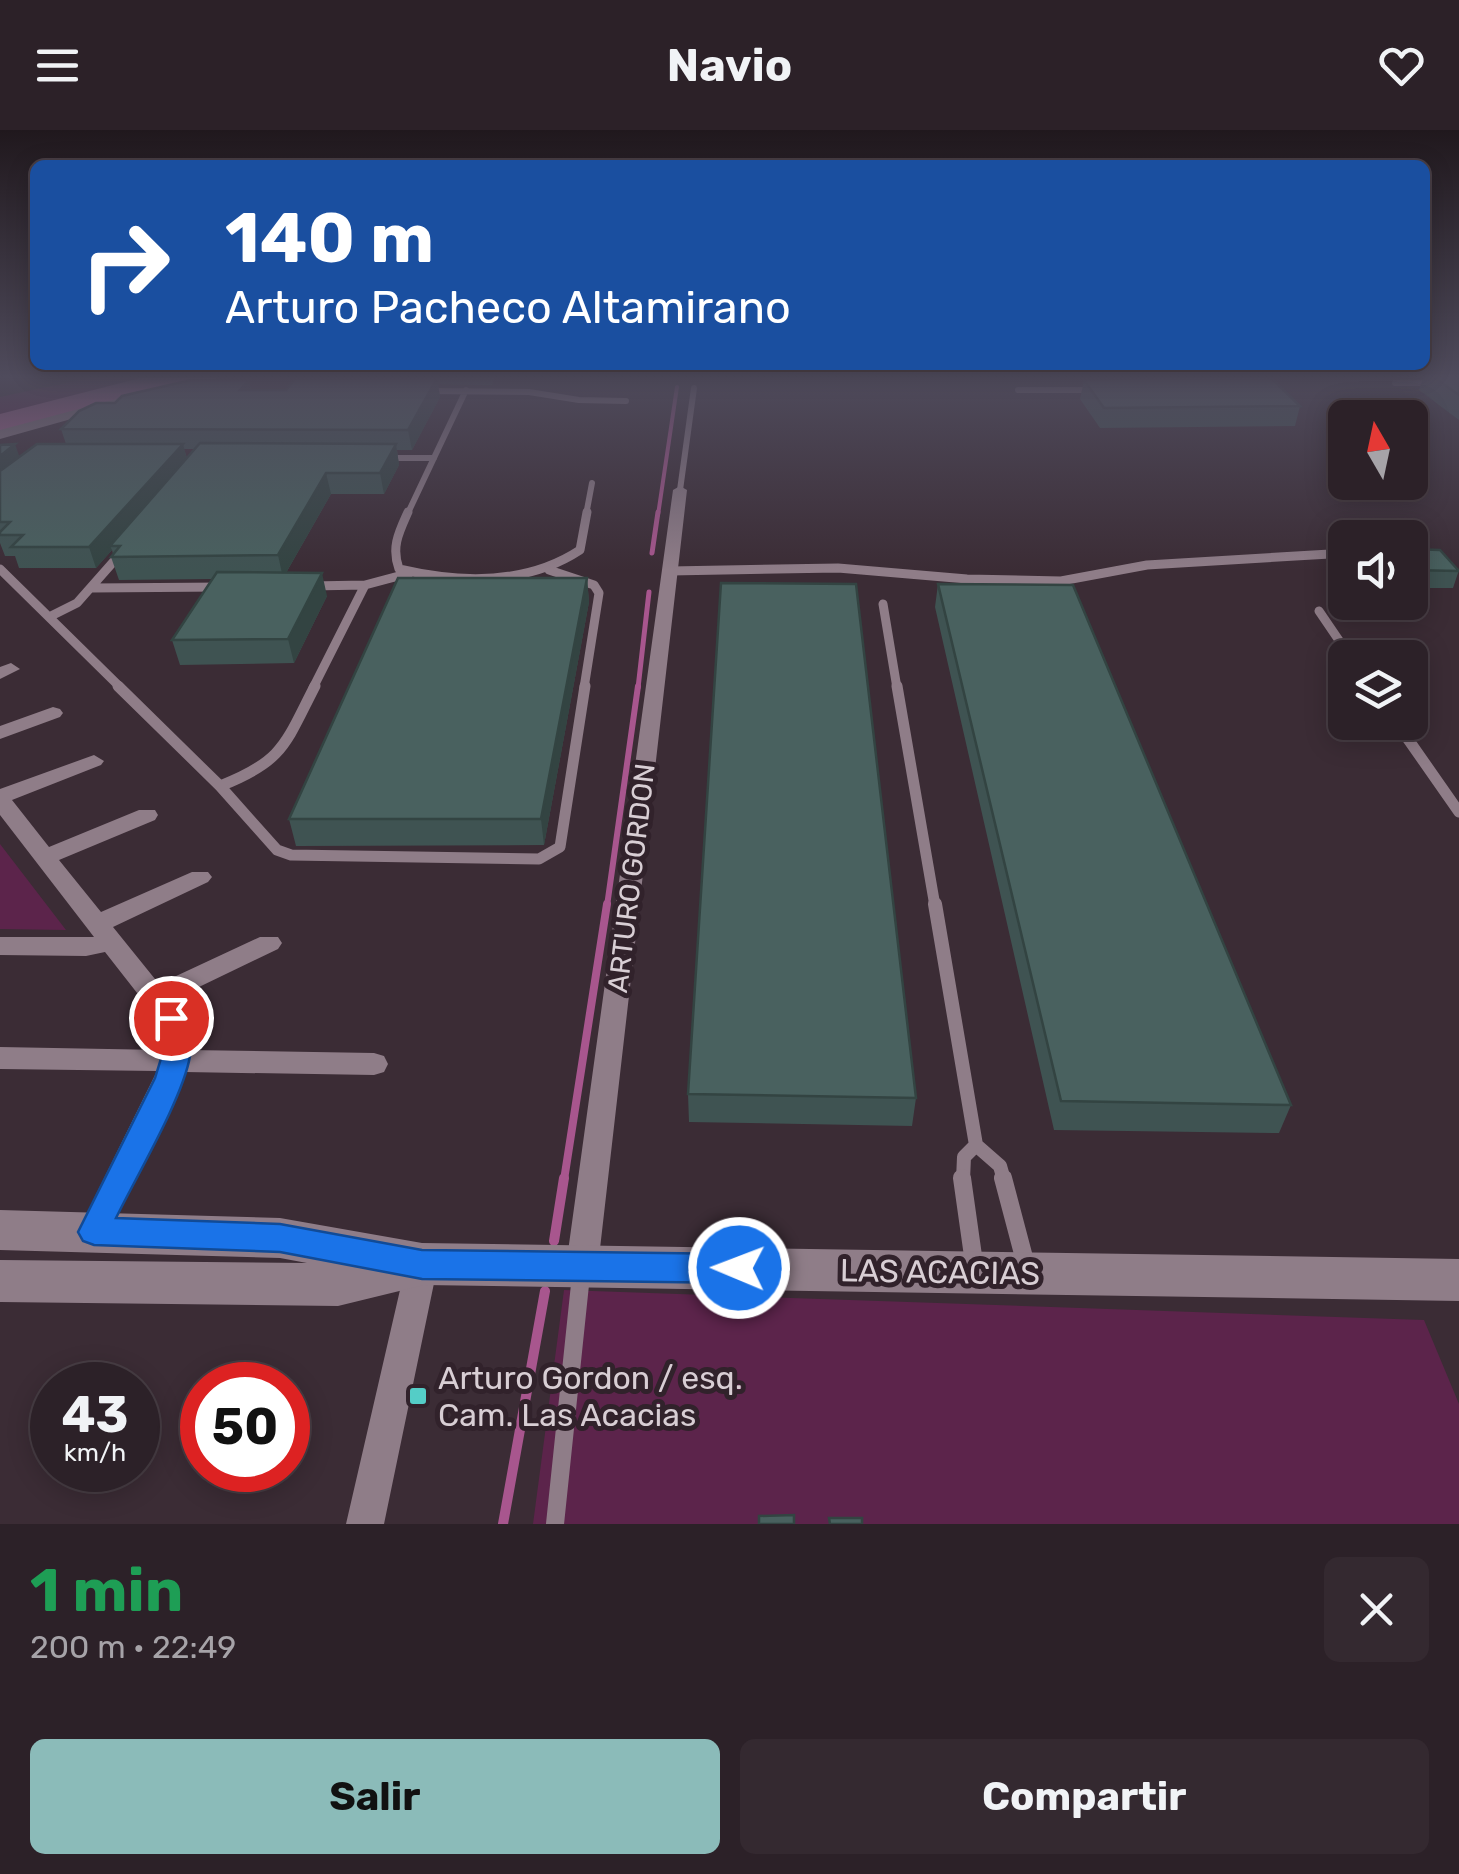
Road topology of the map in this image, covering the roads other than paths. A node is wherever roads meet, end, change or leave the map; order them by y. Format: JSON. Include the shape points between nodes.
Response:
{"nodes":[{"id":1,"x":442,"y":440,"type":"edge"},
{"id":2,"x":687,"y":440,"type":"edge"},
{"id":3,"x":376,"y":458,"type":"edge"},
{"id":4,"x":434,"y":458,"type":"junction"},
{"id":5,"x":592,"y":483,"type":"dead end"},
{"id":6,"x":680,"y":490,"type":"joint"},
{"id":7,"x":128,"y":544,"type":"edge"},
{"id":8,"x":1328,"y":554,"type":"edge"},
{"id":9,"x":0,"y":569,"type":"edge"},
{"id":10,"x":550,"y":570,"type":"junction"},
{"id":11,"x":670,"y":571,"type":"junction"},
{"id":12,"x":411,"y":572,"type":"junction"},
{"id":13,"x":307,"y":586,"type":"edge"},
{"id":14,"x":366,"y":586,"type":"junction"},
{"id":15,"x":229,"y":587,"type":"edge"},
{"id":16,"x":92,"y":588,"type":"junction"},
{"id":17,"x":882,"y":604,"type":"dead end"},
{"id":18,"x":1319,"y":612,"type":"dead end"},
{"id":19,"x":49,"y":617,"type":"junction"},
{"id":20,"x":1338,"y":640,"type":"edge"},
{"id":21,"x":53,"y":713,"type":"dead end"},
{"id":22,"x":0,"y":732,"type":"edge"},
{"id":23,"x":1409,"y":740,"type":"edge"},
{"id":24,"x":94,"y":762,"type":"dead end"},
{"id":25,"x":220,"y":786,"type":"junction"},
{"id":26,"x":0,"y":798,"type":"edge"},
{"id":27,"x":1459,"y":812,"type":"edge"},
{"id":28,"x":147,"y":815,"type":"dead end"},
{"id":29,"x":45,"y":858,"type":"junction"},
{"id":30,"x":200,"y":877,"type":"dead end"},
{"id":31,"x":104,"y":933,"type":"junction"},
{"id":32,"x":268,"y":943,"type":"dead end"},
{"id":33,"x":0,"y":946,"type":"edge"},
{"id":34,"x":155,"y":998,"type":"junction"},
{"id":35,"x":0,"y":1058,"type":"edge"},
{"id":36,"x":174,"y":1062,"type":"junction"},
{"id":37,"x":374,"y":1064,"type":"dead end"},
{"id":38,"x":976,"y":1144,"type":"junction"},
{"id":39,"x":0,"y":1230,"type":"edge"},
{"id":40,"x":94,"y":1232,"type":"junction"},
{"id":41,"x":240,"y":1236,"type":"junction"},
{"id":42,"x":422,"y":1264,"type":"junction"},
{"id":43,"x":582,"y":1266,"type":"junction"},
{"id":44,"x":975,"y":1272,"type":"junction"},
{"id":45,"x":1028,"y":1274,"type":"junction"},
{"id":46,"x":1459,"y":1280,"type":"edge"},
{"id":47,"x":0,"y":1281,"type":"edge"},
{"id":48,"x":219,"y":1286,"type":"junction"},
{"id":49,"x":365,"y":1524,"type":"edge"},
{"id":50,"x":555,"y":1524,"type":"edge"}],
"edges":[{"from":1,"to":4,"type":"lane"},
{"from":2,"to":6,"type":"lane"},
{"from":3,"to":4,"type":"lane"},
{"from":4,"to":12,"type":"lane","via":[[397,536],[399,569]]},
{"from":5,"to":10,"type":"lane","via":[[580,550]]},
{"from":6,"to":11,"type":"street","name":"ARTURO GORDON"},
{"from":7,"to":16,"type":"lane"},
{"from":8,"to":11,"type":"lane","via":[[1147,565],[1061,581],[838,568]]},
{"from":9,"to":19,"type":"lane"},
{"from":10,"to":12,"type":"lane","via":[[454,578]]},
{"from":10,"to":25,"type":"lane","via":[[599,593],[560,847],[553,854],[291,855],[277,850]]},
{"from":11,"to":43,"type":"street","name":"ARTURO GORDON"},
{"from":12,"to":14,"type":"lane"},
{"from":13,"to":14,"type":"lane"},
{"from":14,"to":25,"type":"lane","via":[[282,751],[258,771]]},
{"from":15,"to":16,"type":"lane"},
{"from":16,"to":19,"type":"lane"},
{"from":17,"to":38,"type":"lane"},
{"from":18,"to":20,"type":"lane"},
{"from":19,"to":25,"type":"lane"},
{"from":21,"to":22,"type":"street"},
{"from":23,"to":27,"type":"lane"},
{"from":24,"to":26,"type":"street"},
{"from":26,"to":29,"type":"street"},
{"from":28,"to":29,"type":"street"},
{"from":29,"to":31,"type":"street"},
{"from":30,"to":31,"type":"street"},
{"from":31,"to":33,"type":"street","via":[[86,948]]},
{"from":31,"to":34,"type":"street"},
{"from":32,"to":34,"type":"street"},
{"from":34,"to":36,"type":"street","via":[[175,1027]]},
{"from":35,"to":36,"type":"street"},
{"from":36,"to":37,"type":"street"},
{"from":36,"to":40,"type":"street"},
{"from":38,"to":44,"type":"lane","via":[[961,1168]]},
{"from":38,"to":45,"type":"lane","via":[[1000,1166]]},
{"from":39,"to":40,"type":"main road","name":"LAS ACACIAS"},
{"from":40,"to":41,"type":"main road","name":"LAS ACACIAS"},
{"from":41,"to":42,"type":"main road","name":"LAS ACACIAS","via":[[319,1243]]},
{"from":41,"to":48,"type":"main road","via":[[240,1257]]},
{"from":42,"to":43,"type":"main road","name":"LAS ACACIAS"},
{"from":42,"to":48,"type":"main road","name":"LAS ACACIAS","via":[[338,1285]]},
{"from":42,"to":49,"type":"street"},
{"from":43,"to":44,"type":"main road","name":"LAS ACACIAS"},
{"from":43,"to":50,"type":"lane"},
{"from":44,"to":45,"type":"main road","name":"LAS ACACIAS"},
{"from":45,"to":46,"type":"main road","name":"LAS ACACIAS"},
{"from":47,"to":48,"type":"main road","name":"LAS ACACIAS"}]}
